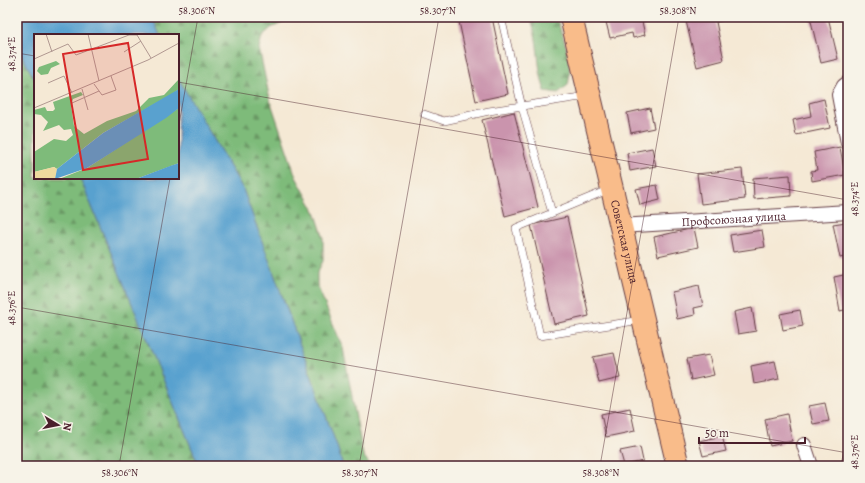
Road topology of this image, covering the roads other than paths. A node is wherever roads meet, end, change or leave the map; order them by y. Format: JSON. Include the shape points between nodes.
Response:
{"nodes":[{"id":1,"x":500,"y":17,"type":"edge"},
{"id":2,"x":571,"y":17,"type":"edge"},
{"id":3,"x":848,"y":83,"type":"edge"},
{"id":4,"x":590,"y":96,"type":"junction"},
{"id":5,"x":522,"y":107,"type":"junction"},
{"id":6,"x":424,"y":114,"type":"dead end"},
{"id":7,"x":848,"y":143,"type":"edge"},
{"id":8,"x":612,"y":188,"type":"junction"},
{"id":9,"x":848,"y":212,"type":"edge"},
{"id":10,"x":552,"y":213,"type":"junction"},
{"id":11,"x":620,"y":226,"type":"junction"},
{"id":12,"x":642,"y":320,"type":"junction"},
{"id":13,"x":804,"y":444,"type":"dead end"},
{"id":14,"x":678,"y":466,"type":"edge"},
{"id":15,"x":811,"y":466,"type":"edge"}],
"edges":[{"from":1,"to":5,"type":"lane"},
{"from":2,"to":4,"type":"main road","name":"Советская улица"},
{"from":3,"to":7,"type":"street","via":[[839,95]]},
{"from":4,"to":5,"type":"lane"},
{"from":4,"to":8,"type":"main road","name":"Советская улица"},
{"from":5,"to":6,"type":"lane","via":[[444,122]]},
{"from":5,"to":10,"type":"lane"},
{"from":8,"to":10,"type":"lane"},
{"from":8,"to":11,"type":"main road","name":"Советская улица"},
{"from":9,"to":11,"type":"street","name":"Профсоюзная улица"},
{"from":10,"to":12,"type":"lane","via":[[516,228],[540,336]]},
{"from":11,"to":12,"type":"main road","name":"Советская улица"},
{"from":12,"to":14,"type":"main road","name":"Советская улица"},
{"from":13,"to":15,"type":"street"}]}
